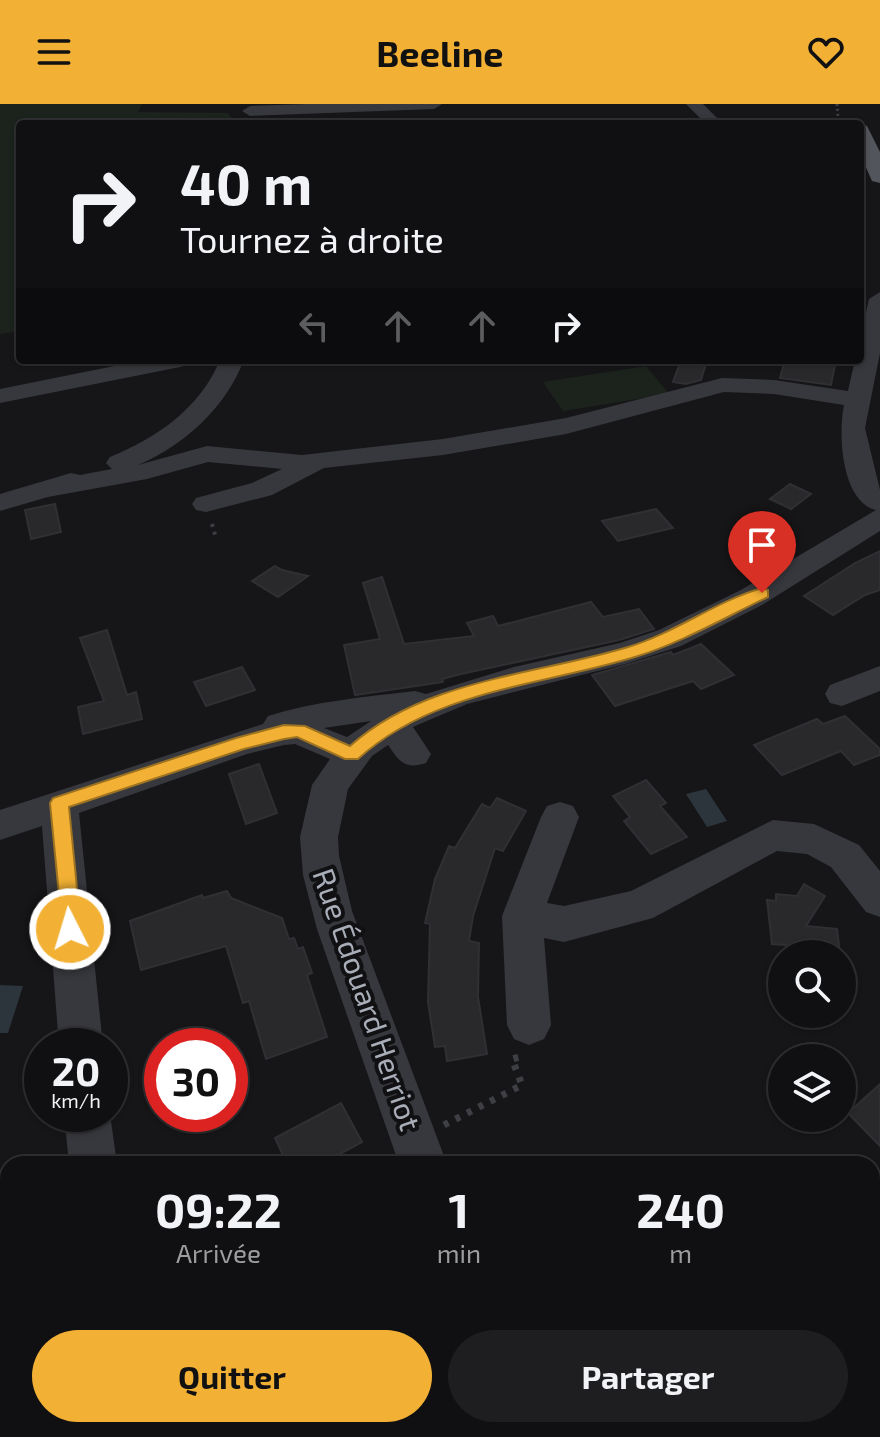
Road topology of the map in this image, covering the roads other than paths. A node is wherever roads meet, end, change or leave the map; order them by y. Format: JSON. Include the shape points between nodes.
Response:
{"nodes":[{"id":1,"x":434,"y":104,"type":"edge"},
{"id":2,"x":694,"y":104,"type":"edge"},
{"id":3,"x":250,"y":111,"type":"dead end"},
{"id":4,"x":711,"y":120,"type":"edge"},
{"id":5,"x":864,"y":144,"type":"edge"},
{"id":6,"x":872,"y":172,"type":"edge"},
{"id":7,"x":877,"y":288,"type":"edge"},
{"id":8,"x":160,"y":364,"type":"edge"},
{"id":9,"x":230,"y":364,"type":"edge"},
{"id":10,"x":0,"y":396,"type":"edge"},
{"id":11,"x":858,"y":400,"type":"junction"},
{"id":12,"x":319,"y":462,"type":"junction"},
{"id":13,"x":50,"y":489,"type":"junction"},
{"id":14,"x":0,"y":503,"type":"edge"},
{"id":15,"x":880,"y":503,"type":"edge"},
{"id":16,"x":206,"y":504,"type":"dead end"},
{"id":17,"x":880,"y":518,"type":"edge"},
{"id":18,"x":880,"y":678,"type":"edge"},
{"id":19,"x":842,"y":694,"type":"dead end"},
{"id":20,"x":451,"y":698,"type":"junction"},
{"id":21,"x":392,"y":724,"type":"junction"},
{"id":22,"x":242,"y":742,"type":"junction"},
{"id":23,"x":352,"y":754,"type":"junction"},
{"id":24,"x":413,"y":754,"type":"dead end"},
{"id":25,"x":59,"y":803,"type":"junction"},
{"id":26,"x":560,"y":817,"type":"dead end"},
{"id":27,"x":0,"y":825,"type":"edge"},
{"id":28,"x":880,"y":900,"type":"edge"},
{"id":29,"x":522,"y":916,"type":"junction"},
{"id":30,"x":529,"y":1025,"type":"road end"},
{"id":31,"x":79,"y":1028,"type":"edge"},
{"id":32,"x":89,"y":1132,"type":"edge"},
{"id":33,"x":419,"y":1152,"type":"edge"},
{"id":34,"x":92,"y":1156,"type":"edge"}],
"edges":[{"from":1,"to":3,"type":"street"},
{"from":2,"to":4,"type":"street"},
{"from":5,"to":6,"type":"main road"},
{"from":7,"to":11,"type":"street"},
{"from":8,"to":10,"type":"street"},
{"from":9,"to":13,"type":"street","via":[[210,399],[155,446]]},
{"from":11,"to":12,"type":"street","via":[[722,385],[566,426]]},
{"from":11,"to":15,"type":"street","via":[[852,428],[861,478]]},
{"from":12,"to":13,"type":"street","via":[[207,454]]},
{"from":12,"to":16,"type":"street","via":[[284,481]]},
{"from":13,"to":14,"type":"street"},
{"from":17,"to":20,"type":"street","name":"Rue Édouard Herriot","via":[[762,593],[669,638]]},
{"from":18,"to":19,"type":"street"},
{"from":20,"to":21,"type":"street","name":"Rue Édouard Herriot"},
{"from":20,"to":22,"type":"street","via":[[309,717]]},
{"from":21,"to":23,"type":"street","name":"Rue Édouard Herriot"},
{"from":21,"to":24,"type":"street"},
{"from":22,"to":23,"type":"street","via":[[298,731]]},
{"from":22,"to":25,"type":"street"},
{"from":23,"to":33,"type":"street","name":"Rue Édouard Herriot","via":[[322,807],[321,869]]},
{"from":25,"to":27,"type":"street"},
{"from":25,"to":31,"type":"street"},
{"from":26,"to":29,"type":"street"},
{"from":28,"to":29,"type":"street","via":[[845,856],[814,839],[773,835],[639,906],[564,924]]},
{"from":29,"to":30,"type":"street"},
{"from":32,"to":34,"type":"street"}]}
